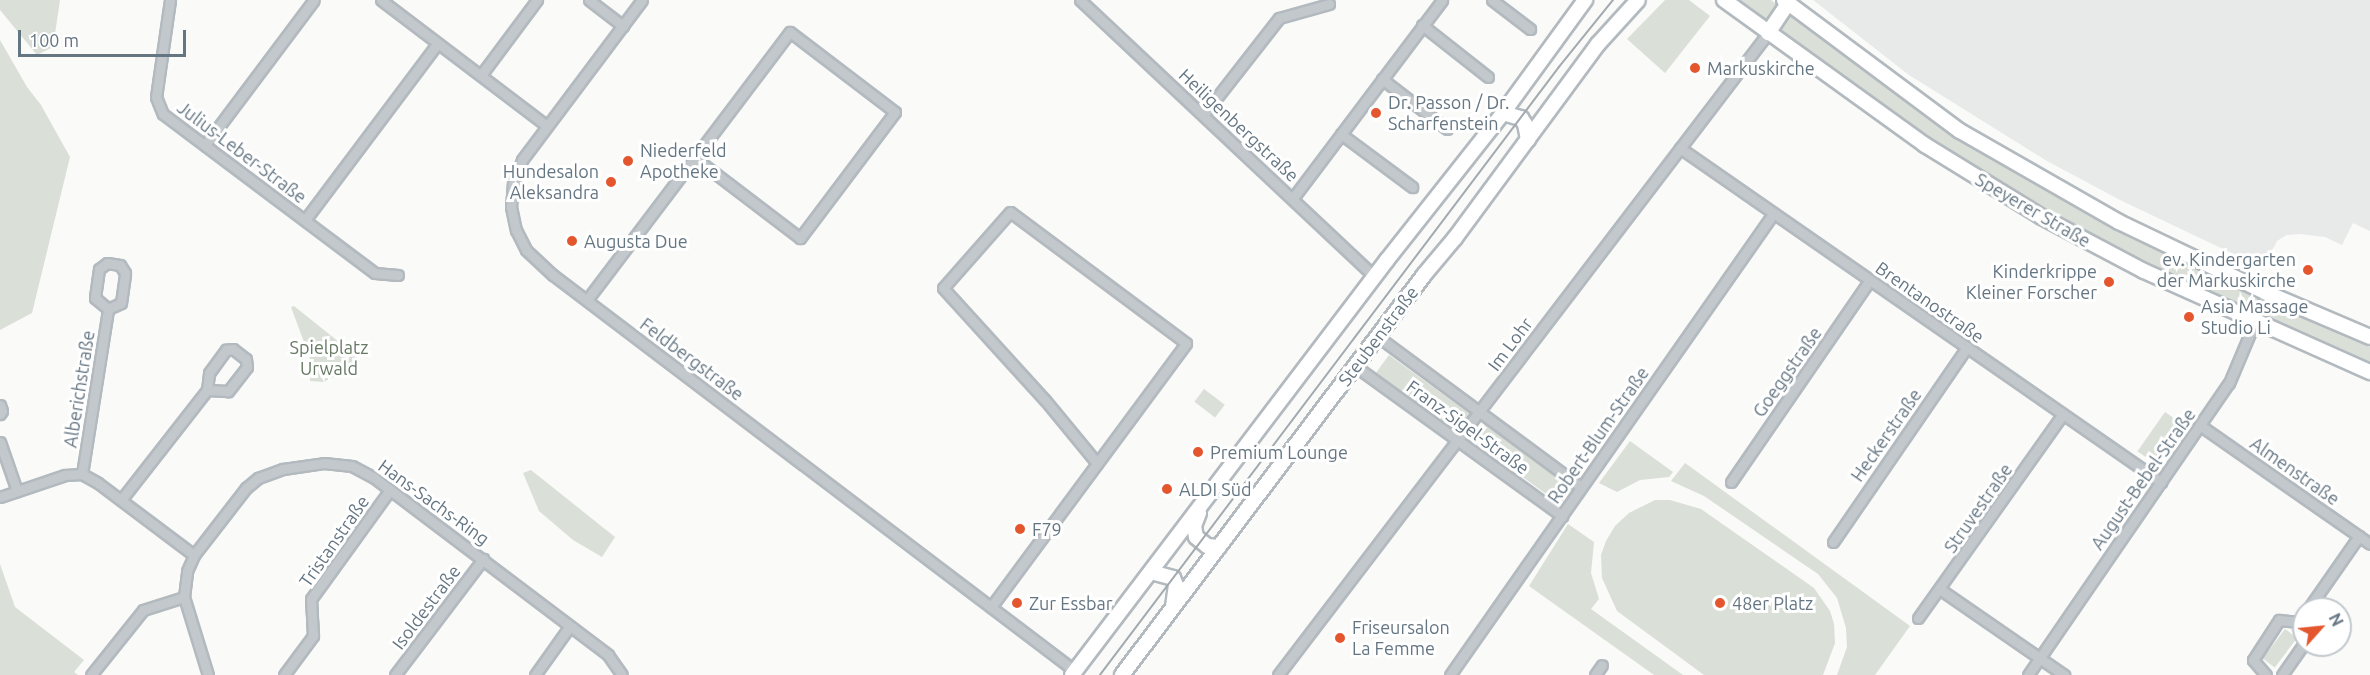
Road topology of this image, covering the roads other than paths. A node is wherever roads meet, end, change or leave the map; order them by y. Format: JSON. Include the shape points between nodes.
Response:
{"nodes":[{"id":1,"x":170,"y":0,"type":"edge"},
{"id":2,"x":314,"y":0,"type":"edge"},
{"id":3,"x":381,"y":0,"type":"edge"},
{"id":4,"x":537,"y":0,"type":"edge"},
{"id":5,"x":589,"y":0,"type":"edge"},
{"id":6,"x":642,"y":0,"type":"edge"},
{"id":7,"x":1080,"y":0,"type":"edge"},
{"id":8,"x":1442,"y":0,"type":"edge"},
{"id":9,"x":1492,"y":0,"type":"edge"},
{"id":10,"x":1585,"y":0,"type":"edge"},
{"id":11,"x":1638,"y":0,"type":"edge"},
{"id":12,"x":1724,"y":0,"type":"edge"},
{"id":13,"x":1786,"y":2,"type":"edge"},
{"id":14,"x":1329,"y":4,"type":"dead end"},
{"id":15,"x":1422,"y":25,"type":"junction"},
{"id":16,"x":623,"y":26,"type":"junction"},
{"id":17,"x":1530,"y":28,"type":"dead end"},
{"id":18,"x":1768,"y":33,"type":"junction"},
{"id":19,"x":438,"y":43,"type":"junction"},
{"id":20,"x":481,"y":75,"type":"junction"},
{"id":21,"x":1488,"y":77,"type":"dead end"},
{"id":22,"x":1382,"y":79,"type":"junction"},
{"id":23,"x":1503,"y":113,"type":"junction"},
{"id":24,"x":1204,"y":114,"type":"junction"},
{"id":25,"x":547,"y":126,"type":"junction"},
{"id":26,"x":1447,"y":129,"type":"dead end"},
{"id":27,"x":1341,"y":134,"type":"junction"},
{"id":28,"x":1528,"y":140,"type":"junction"},
{"id":29,"x":205,"y":145,"type":"junction"},
{"id":30,"x":1680,"y":148,"type":"junction"},
{"id":31,"x":695,"y":158,"type":"junction"},
{"id":32,"x":1412,"y":187,"type":"dead end"},
{"id":33,"x":1293,"y":198,"type":"junction"},
{"id":34,"x":1773,"y":214,"type":"junction"},
{"id":35,"x":305,"y":220,"type":"junction"},
{"id":36,"x":398,"y":275,"type":"dead end"},
{"id":37,"x":1374,"y":276,"type":"junction"},
{"id":38,"x":1870,"y":280,"type":"junction"},
{"id":39,"x":2267,"y":293,"type":"junction"},
{"id":40,"x":587,"y":300,"type":"junction"},
{"id":41,"x":108,"y":309,"type":"junction"},
{"id":42,"x":2255,"y":322,"type":"junction"},
{"id":43,"x":1377,"y":336,"type":"junction"},
{"id":44,"x":2370,"y":337,"type":"edge"},
{"id":45,"x":1967,"y":347,"type":"junction"},
{"id":46,"x":1355,"y":366,"type":"junction"},
{"id":47,"x":2370,"y":372,"type":"edge"},
{"id":48,"x":207,"y":390,"type":"junction"},
{"id":49,"x":0,"y":405,"type":"edge"},
{"id":50,"x":1480,"y":412,"type":"junction"},
{"id":51,"x":0,"y":414,"type":"edge"},
{"id":52,"x":2063,"y":414,"type":"junction"},
{"id":53,"x":2201,"y":426,"type":"junction"},
{"id":54,"x":1458,"y":441,"type":"junction"},
{"id":55,"x":0,"y":442,"type":"edge"},
{"id":56,"x":1097,"y":463,"type":"junction"},
{"id":57,"x":82,"y":474,"type":"junction"},
{"id":58,"x":1731,"y":482,"type":"dead end"},
{"id":59,"x":2161,"y":482,"type":"junction"},
{"id":60,"x":1581,"y":487,"type":"junction"},
{"id":61,"x":390,"y":490,"type":"junction"},
{"id":62,"x":17,"y":491,"type":"junction"},
{"id":63,"x":0,"y":497,"type":"edge"},
{"id":64,"x":121,"y":500,"type":"junction"},
{"id":65,"x":1202,"y":502,"type":"junction"},
{"id":66,"x":1562,"y":516,"type":"junction"},
{"id":67,"x":2359,"y":536,"type":"junction"},
{"id":68,"x":1833,"y":542,"type":"dead end"},
{"id":69,"x":2370,"y":544,"type":"edge"},
{"id":70,"x":1219,"y":547,"type":"junction"},
{"id":71,"x":195,"y":555,"type":"junction"},
{"id":72,"x":483,"y":559,"type":"junction"},
{"id":73,"x":1151,"y":572,"type":"junction"},
{"id":74,"x":1941,"y":590,"type":"junction"},
{"id":75,"x":184,"y":597,"type":"junction"},
{"id":76,"x":2316,"y":597,"type":"edge"},
{"id":77,"x":991,"y":607,"type":"junction"},
{"id":78,"x":1173,"y":609,"type":"junction"},
{"id":79,"x":1918,"y":618,"type":"dead end"},
{"id":80,"x":2292,"y":619,"type":"edge"},
{"id":81,"x":570,"y":626,"type":"junction"},
{"id":82,"x":2295,"y":657,"type":"edge"},
{"id":83,"x":2040,"y":658,"type":"junction"},
{"id":84,"x":1602,"y":665,"type":"dead end"},
{"id":85,"x":1073,"y":673,"type":"edge"},
{"id":86,"x":91,"y":675,"type":"edge"},
{"id":87,"x":208,"y":675,"type":"edge"},
{"id":88,"x":284,"y":675,"type":"edge"},
{"id":89,"x":395,"y":675,"type":"edge"},
{"id":90,"x":535,"y":675,"type":"edge"},
{"id":91,"x":622,"y":675,"type":"edge"},
{"id":92,"x":1122,"y":675,"type":"edge"},
{"id":93,"x":1278,"y":675,"type":"edge"},
{"id":94,"x":1450,"y":675,"type":"edge"},
{"id":95,"x":1595,"y":675,"type":"edge"},
{"id":96,"x":2028,"y":675,"type":"edge"},
{"id":97,"x":2064,"y":675,"type":"edge"},
{"id":98,"x":2266,"y":675,"type":"edge"},
{"id":99,"x":2282,"y":675,"type":"edge"}],
"edges":[{"from":1,"to":29,"type":"street","name":"Julius-Leber-Straße","via":[[156,97],[164,114]]},
{"from":2,"to":29,"type":"street"},
{"from":3,"to":19,"type":"street"},
{"from":4,"to":20,"type":"street"},
{"from":5,"to":16,"type":"street"},
{"from":6,"to":16,"type":"street","name":"Feldbergstraße"},
{"from":7,"to":24,"type":"street","name":"Heiligenbergstraße"},
{"from":8,"to":15,"type":"street"},
{"from":9,"to":17,"type":"street"},
{"from":10,"to":23,"type":"street"},
{"from":11,"to":28,"type":"street","name":"Steubenstraße","via":[[1598,44]]},
{"from":12,"to":18,"type":"street","name":"Speyerer Straße"},
{"from":13,"to":18,"type":"street"},
{"from":13,"to":39,"type":"street","name":"Speyerer Straße","via":[[1960,131],[2119,222]]},
{"from":14,"to":24,"type":"street","via":[[1279,18]]},
{"from":15,"to":21,"type":"street"},
{"from":15,"to":22,"type":"street"},
{"from":16,"to":25,"type":"street","name":"Feldbergstraße"},
{"from":18,"to":30,"type":"street","name":"Im Lohr"},
{"from":18,"to":42,"type":"street","name":"Speyerer Straße","via":[[1925,146],[2042,217],[2144,271]]},
{"from":19,"to":20,"type":"street"},
{"from":19,"to":35,"type":"street"},
{"from":20,"to":25,"type":"street"},
{"from":22,"to":26,"type":"street"},
{"from":22,"to":27,"type":"street"},
{"from":23,"to":28,"type":"street","via":[[1521,118]]},
{"from":23,"to":37,"type":"street"},
{"from":24,"to":33,"type":"street","name":"Heiligenbergstraße"},
{"from":25,"to":40,"type":"street","name":"Feldbergstraße","via":[[522,160],[513,184],[513,218],[526,250]]},
{"from":27,"to":32,"type":"street"},
{"from":27,"to":33,"type":"street"},
{"from":28,"to":43,"type":"street","name":"Steubenstraße"},
{"from":29,"to":35,"type":"street","name":"Julius-Leber-Straße"},
{"from":30,"to":34,"type":"street","name":"Brentanostraße"},
{"from":30,"to":50,"type":"street","name":"Im Lohr"},
{"from":31,"to":31,"type":"street","via":[[790,32],[896,112],[800,238]]},
{"from":31,"to":40,"type":"street"},
{"from":33,"to":37,"type":"street","name":"Heiligenbergstraße"},
{"from":34,"to":38,"type":"street","name":"Brentanostraße"},
{"from":34,"to":60,"type":"street","name":"Robert-Blum-Straße"},
{"from":35,"to":36,"type":"street","name":"Julius-Leber-Straße","via":[[375,273]]},
{"from":37,"to":65,"type":"street"},
{"from":38,"to":45,"type":"street","name":"Brentanostraße"},
{"from":38,"to":58,"type":"street","name":"Goeggstraße"},
{"from":39,"to":42,"type":"street","name":"August-Bebel-Straße"},
{"from":39,"to":44,"type":"street","name":"Speyerer Straße"},
{"from":40,"to":77,"type":"street","name":"Feldbergstraße"},
{"from":41,"to":41,"type":"street","name":"Alberichstraße","via":[[121,303],[125,273],[120,265],[107,263],[99,269],[95,298]]},
{"from":41,"to":57,"type":"street","name":"Alberichstraße"},
{"from":42,"to":47,"type":"street","name":"Speyerer Straße"},
{"from":42,"to":53,"type":"street","name":"August-Bebel-Straße","via":[[2229,383]]},
{"from":43,"to":46,"type":"street","name":"Steubenstraße"},
{"from":43,"to":50,"type":"street","name":"Franz-Sigel-Straße"},
{"from":45,"to":52,"type":"street","name":"Brentanostraße"},
{"from":45,"to":68,"type":"street","name":"Heckerstraße"},
{"from":46,"to":54,"type":"street","name":"Franz-Sigel-Straße"},
{"from":46,"to":70,"type":"street","name":"Steubenstraße"},
{"from":48,"to":48,"type":"street","via":[[228,391],[247,368],[246,359],[233,349],[226,350],[209,373]]},
{"from":48,"to":64,"type":"street"},
{"from":49,"to":51,"type":"street"},
{"from":50,"to":54,"type":"street","name":"Im Lohr"},
{"from":50,"to":60,"type":"street","name":"Franz-Sigel-Straße"},
{"from":52,"to":59,"type":"street","name":"Brentanostraße"},
{"from":52,"to":74,"type":"street","name":"Struvestraße"},
{"from":53,"to":59,"type":"street","name":"August-Bebel-Straße"},
{"from":53,"to":67,"type":"street","name":"Almenstraße"},
{"from":54,"to":66,"type":"street","name":"Franz-Sigel-Straße"},
{"from":54,"to":93,"type":"street","name":"Im Lohr"},
{"from":55,"to":62,"type":"street"},
{"from":56,"to":56,"type":"street","via":[[1186,343],[1010,213],[943,288]]},
{"from":56,"to":77,"type":"street"},
{"from":57,"to":62,"type":"street","name":"Alberichstraße","via":[[64,475]]},
{"from":57,"to":64,"type":"street","name":"Alberichstraße"},
{"from":59,"to":83,"type":"street","name":"August-Bebel-Straße"},
{"from":60,"to":66,"type":"street","name":"Robert-Blum-Straße"},
{"from":61,"to":71,"type":"street","name":"Hans-Sachs-Ring","via":[[352,466],[324,464],[270,473],[246,488]]},
{"from":61,"to":72,"type":"street","name":"Hans-Sachs-Ring"},
{"from":61,"to":88,"type":"street","name":"Tristanstraße","via":[[311,599],[313,636]]},
{"from":62,"to":63,"type":"street","name":"Alberichstraße"},
{"from":64,"to":71,"type":"street","name":"Alberichstraße"},
{"from":65,"to":70,"type":"street","via":[[1194,532],[1200,541]]},
{"from":65,"to":73,"type":"street"},
{"from":66,"to":94,"type":"street","name":"Robert-Blum-Straße"},
{"from":67,"to":69,"type":"street","name":"Almenstraße"},
{"from":67,"to":76,"type":"street"},
{"from":70,"to":78,"type":"street","name":"Steubenstraße"},
{"from":71,"to":75,"type":"street","name":"Hans-Sachs-Ring","via":[[187,571]]},
{"from":72,"to":81,"type":"street","name":"Hans-Sachs-Ring"},
{"from":72,"to":89,"type":"street","name":"Isoldestraße"},
{"from":73,"to":78,"type":"street","via":[[1173,578]]},
{"from":73,"to":85,"type":"street"},
{"from":74,"to":79,"type":"street","name":"Struvestraße"},
{"from":74,"to":83,"type":"street"},
{"from":75,"to":86,"type":"street","via":[[143,610]]},
{"from":75,"to":87,"type":"street","name":"Hans-Sachs-Ring"},
{"from":77,"to":85,"type":"street","name":"Feldbergstraße"},
{"from":78,"to":92,"type":"street","name":"Steubenstraße"},
{"from":80,"to":98,"type":"street","via":[[2280,620],[2253,660]]},
{"from":81,"to":90,"type":"street"},
{"from":81,"to":91,"type":"street","name":"Hans-Sachs-Ring","via":[[608,655]]},
{"from":82,"to":99,"type":"street"},
{"from":83,"to":96,"type":"street","name":"August-Bebel-Straße"},
{"from":83,"to":97,"type":"street"},
{"from":84,"to":95,"type":"street"}]}
